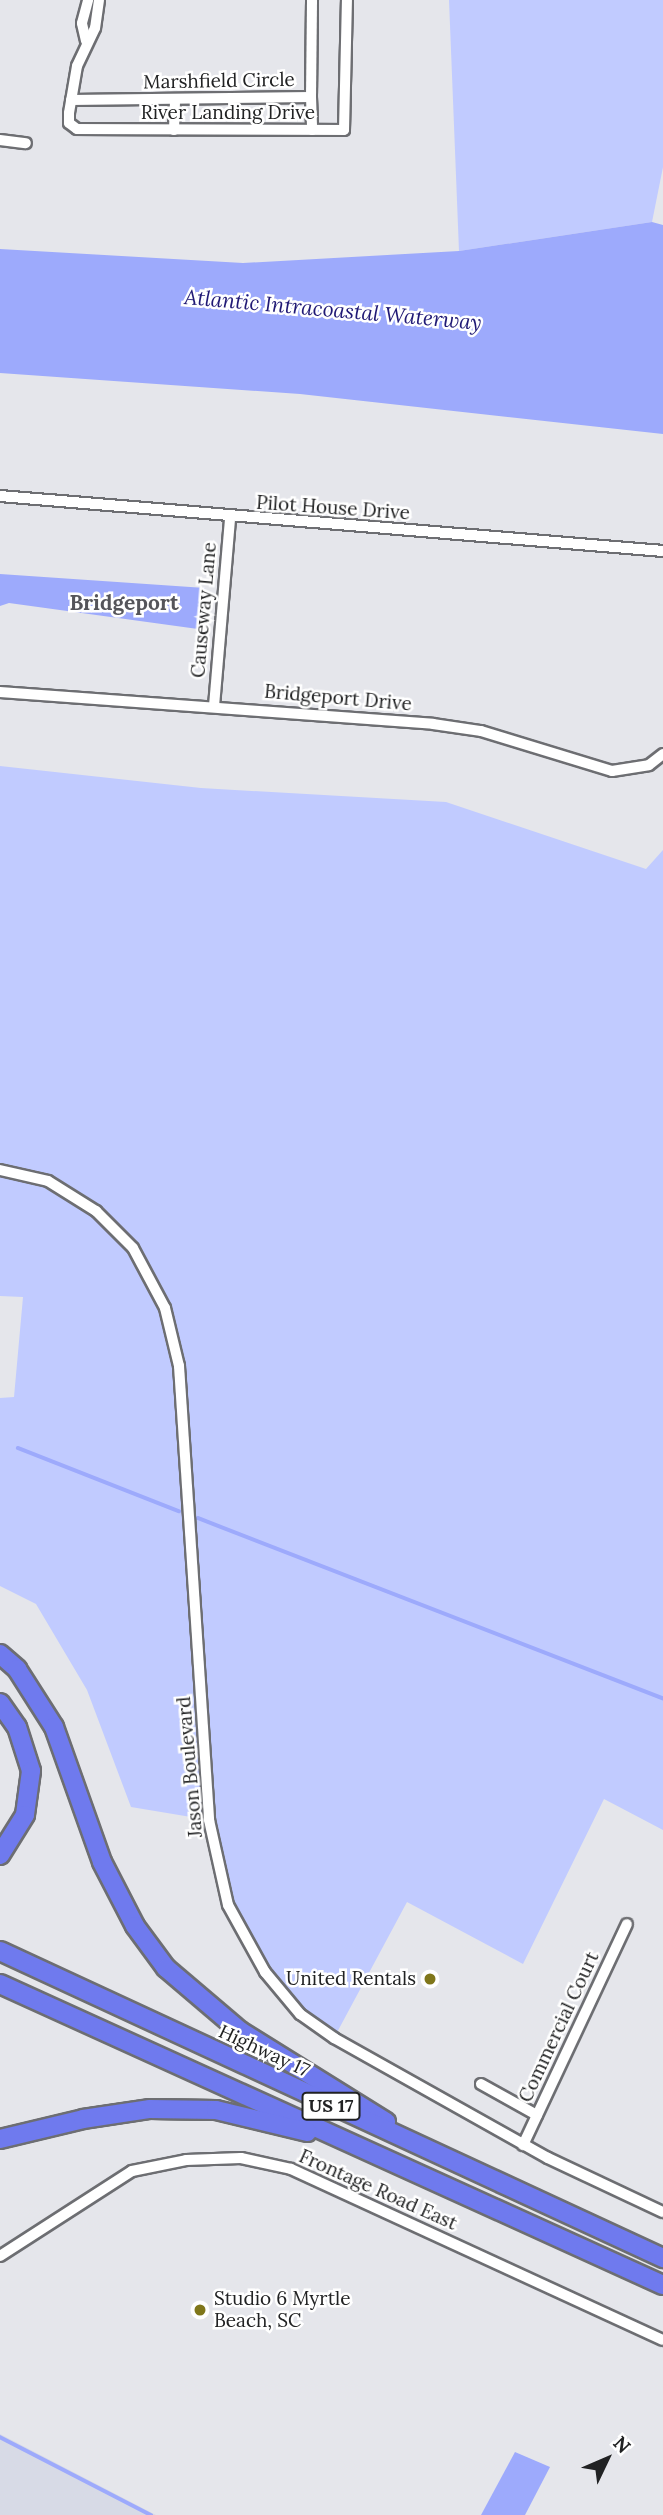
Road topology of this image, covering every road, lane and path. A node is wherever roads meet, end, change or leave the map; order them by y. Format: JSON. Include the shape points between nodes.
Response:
{"nodes":[{"id":1,"x":88,"y":0,"type":"edge"},
{"id":2,"x":99,"y":0,"type":"edge"},
{"id":3,"x":312,"y":0,"type":"edge"},
{"id":4,"x":347,"y":0,"type":"edge"},
{"id":5,"x":86,"y":41,"type":"junction"},
{"id":6,"x":311,"y":97,"type":"junction"},
{"id":7,"x":175,"y":99,"type":"junction"},
{"id":8,"x":71,"y":100,"type":"junction"},
{"id":9,"x":174,"y":130,"type":"junction"},
{"id":10,"x":312,"y":130,"type":"junction"},
{"id":11,"x":0,"y":140,"type":"edge"},
{"id":12,"x":26,"y":143,"type":"dead end"},
{"id":13,"x":0,"y":496,"type":"edge"},
{"id":14,"x":230,"y":518,"type":"junction"},
{"id":15,"x":663,"y":551,"type":"edge"},
{"id":16,"x":0,"y":692,"type":"edge"},
{"id":17,"x":214,"y":706,"type":"junction"},
{"id":18,"x":663,"y":754,"type":"edge"},
{"id":19,"x":0,"y":1170,"type":"edge"},
{"id":20,"x":0,"y":1654,"type":"edge"},
{"id":21,"x":0,"y":1703,"type":"edge"},
{"id":22,"x":0,"y":1854,"type":"edge"},
{"id":23,"x":627,"y":1924,"type":"dead end"},
{"id":24,"x":0,"y":1951,"type":"edge"},
{"id":25,"x":0,"y":1984,"type":"edge"},
{"id":26,"x":481,"y":2084,"type":"dead end"},
{"id":27,"x":537,"y":2115,"type":"junction"},
{"id":28,"x":0,"y":2139,"type":"edge"},
{"id":29,"x":347,"y":2141,"type":"junction"},
{"id":30,"x":523,"y":2145,"type":"junction"},
{"id":31,"x":430,"y":2151,"type":"junction"},
{"id":32,"x":663,"y":2212,"type":"edge"},
{"id":33,"x":0,"y":2256,"type":"edge"},
{"id":34,"x":663,"y":2258,"type":"edge"},
{"id":35,"x":663,"y":2285,"type":"edge"},
{"id":36,"x":663,"y":2340,"type":"edge"}],
"edges":[{"from":1,"to":5,"type":"street","name":"River Landing Drive","via":[[82,23]]},
{"from":2,"to":5,"type":"street","name":"River Landing Drive","via":[[95,28]]},
{"from":3,"to":6,"type":"street","name":"Marshfield Circle"},
{"from":4,"to":10,"type":"street","name":"River Landing Drive","via":[[346,125],[344,130]]},
{"from":5,"to":8,"type":"street","name":"River Landing Drive"},
{"from":6,"to":7,"type":"street","name":"Marshfield Circle"},
{"from":6,"to":10,"type":"street"},
{"from":7,"to":8,"type":"street","name":"Marshfield Circle"},
{"from":7,"to":9,"type":"street"},
{"from":8,"to":9,"type":"street","name":"River Landing Drive","via":[[69,123],[77,130]]},
{"from":9,"to":10,"type":"street","name":"River Landing Drive"},
{"from":11,"to":12,"type":"street"},
{"from":13,"to":14,"type":"street","name":"Pilot House Drive"},
{"from":14,"to":15,"type":"street","name":"Pilot House Drive"},
{"from":14,"to":17,"type":"street","name":"Causeway Lane"},
{"from":16,"to":17,"type":"street","name":"Bridgeport Drive"},
{"from":17,"to":18,"type":"street","name":"Bridgeport Drive","via":[[481,731],[612,771],[649,765]]},
{"from":19,"to":30,"type":"street","name":"Jason Boulevard","via":[[48,1181],[96,1211],[133,1248],[165,1308],[179,1366],[209,1820],[228,1905],[265,1972],[300,2014],[427,2093]]},
{"from":20,"to":31,"type":"highway","via":[[17,1669],[54,1727],[102,1862],[135,1926],[166,1968],[240,2031]]},
{"from":21,"to":22,"type":"highway","via":[[17,1727],[31,1771],[25,1815]]},
{"from":23,"to":27,"type":"street","name":"Commercial Court"},
{"from":24,"to":31,"type":"highway","name":"Highway 17","number":"US 17"},
{"from":25,"to":29,"type":"highway","number":"US 17"},
{"from":26,"to":27,"type":"street"},
{"from":27,"to":30,"type":"street","name":"Commercial Court"},
{"from":28,"to":29,"type":"highway","via":[[150,2109],[216,2110]]},
{"from":29,"to":35,"type":"highway","number":"US 17"},
{"from":30,"to":32,"type":"street","name":"Jason Boulevard"},
{"from":31,"to":34,"type":"highway","name":"Highway 17","number":"US 17"},
{"from":33,"to":36,"type":"street","name":"Frontage Road East","via":[[132,2171],[186,2160],[241,2158],[291,2169]]}]}
